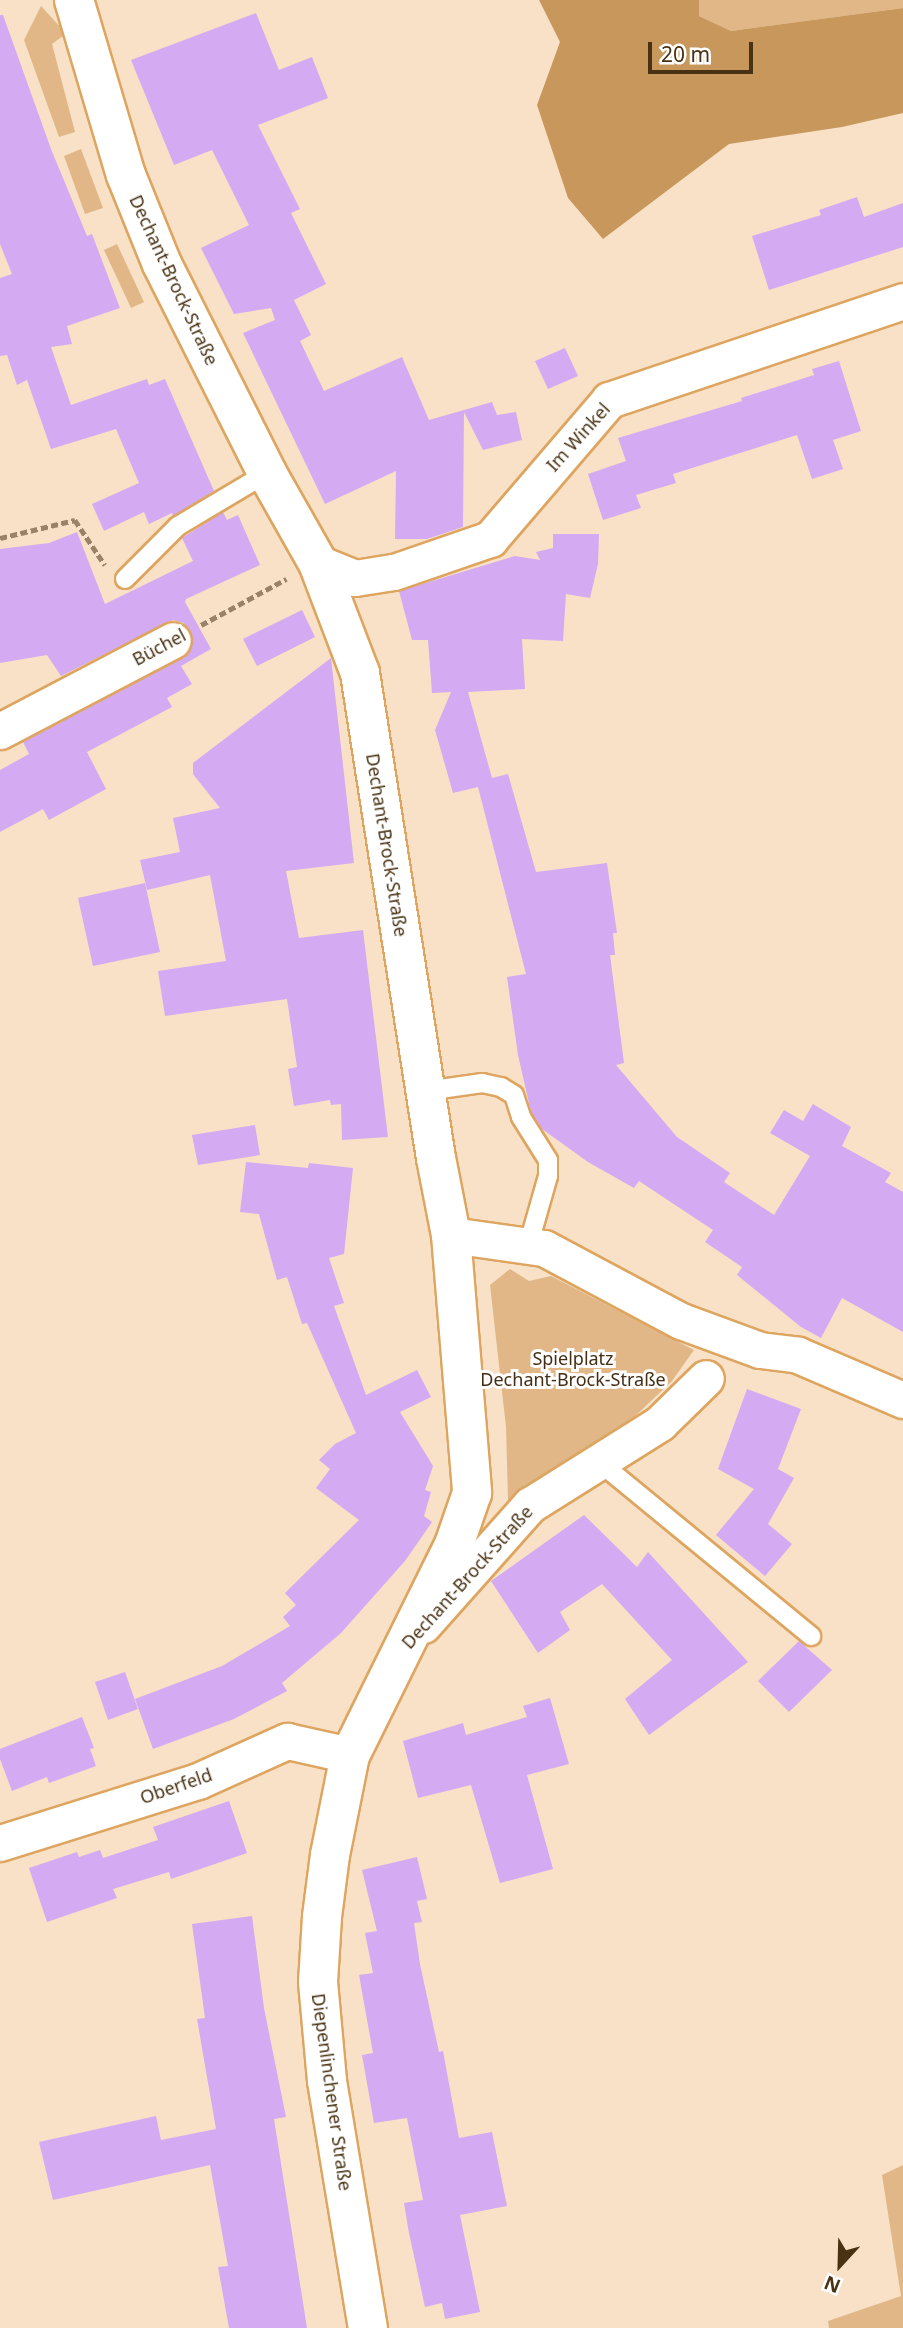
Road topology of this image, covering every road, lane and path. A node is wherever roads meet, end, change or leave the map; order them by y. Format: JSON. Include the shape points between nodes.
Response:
{"nodes":[{"id":1,"x":74,"y":0,"type":"edge"},
{"id":2,"x":903,"y":301,"type":"edge"},
{"id":3,"x":267,"y":473,"type":"junction"},
{"id":4,"x":0,"y":538,"type":"edge"},
{"id":5,"x":318,"y":563,"type":"junction"},
{"id":6,"x":125,"y":579,"type":"joint"},
{"id":7,"x":173,"y":640,"type":"joint"},
{"id":8,"x":0,"y":731,"type":"edge"},
{"id":9,"x":426,"y":1091,"type":"junction"},
{"id":10,"x":451,"y":1235,"type":"junction"},
{"id":11,"x":528,"y":1246,"type":"junction"},
{"id":12,"x":706,"y":1378,"type":"dead end"},
{"id":13,"x":903,"y":1399,"type":"edge"},
{"id":14,"x":598,"y":1461,"type":"junction"},
{"id":15,"x":811,"y":1636,"type":"dead end"},
{"id":16,"x":398,"y":1655,"type":"junction"},
{"id":17,"x":350,"y":1755,"type":"junction"},
{"id":18,"x":0,"y":1843,"type":"edge"},
{"id":19,"x":330,"y":1854,"type":"joint"},
{"id":20,"x":368,"y":2328,"type":"edge"}],
"edges":[{"from":1,"to":3,"type":"street","name":"Dechant-Brock-Straße","via":[[126,175],[162,264]]},
{"from":2,"to":5,"type":"street","name":"Im Winkel","via":[[609,400],[489,539],[394,572],[355,578]]},
{"from":3,"to":5,"type":"street","name":"Dechant-Brock-Straße"},
{"from":3,"to":6,"type":"lane","via":[[178,526]]},
{"from":4,"to":6,"type":"path","via":[[75,520],[109,570]]},
{"from":5,"to":7,"type":"path","name":"Büchel"},
{"from":5,"to":9,"type":"street","name":"Dechant-Brock-Straße","via":[[360,673]]},
{"from":7,"to":8,"type":"street","name":"Büchel"},
{"from":9,"to":10,"type":"street","name":"Dechant-Brock-Straße"},
{"from":9,"to":11,"type":"lane","via":[[482,1083],[514,1095],[521,1117],[548,1160],[548,1176]]},
{"from":10,"to":11,"type":"street"},
{"from":10,"to":16,"type":"street","name":"Dechant-Brock-Straße","via":[[472,1493],[454,1545]]},
{"from":11,"to":13,"type":"street","via":[[544,1248],[681,1321],[760,1350],[798,1355]]},
{"from":12,"to":14,"type":"street","name":"Dechant-Brock-Straße","via":[[660,1423]]},
{"from":14,"to":15,"type":"lane"},
{"from":14,"to":16,"type":"street","name":"Dechant-Brock-Straße","via":[[530,1505]]},
{"from":16,"to":17,"type":"street","name":"Dechant-Brock-Straße"},
{"from":17,"to":18,"type":"street","name":"Oberfeld","via":[[287,1741],[198,1781]]},
{"from":17,"to":19,"type":"street","name":"Dechant-Brock-Straße"},
{"from":19,"to":20,"type":"street","name":"Diepenlinchener Straße","via":[[317,1982],[327,2081]]}]}
